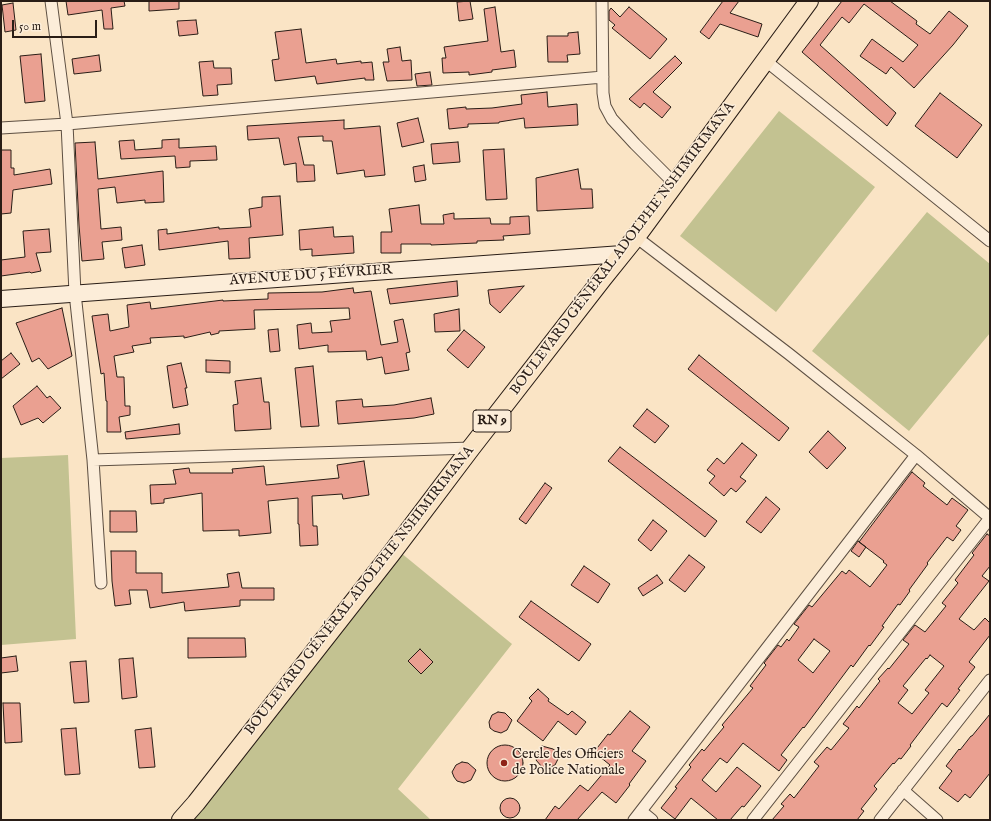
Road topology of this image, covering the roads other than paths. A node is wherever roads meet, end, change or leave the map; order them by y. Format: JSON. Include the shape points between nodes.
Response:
{"nodes":[{"id":1,"x":51,"y":1,"type":"edge"},
{"id":2,"x":602,"y":1,"type":"edge"},
{"id":3,"x":809,"y":1,"type":"edge"},
{"id":4,"x":799,"y":9,"type":"edge"},
{"id":5,"x":766,"y":61,"type":"junction"},
{"id":6,"x":603,"y":77,"type":"junction"},
{"id":7,"x":67,"y":124,"type":"junction"},
{"id":8,"x":1,"y":128,"type":"edge"},
{"id":9,"x":675,"y":184,"type":"junction"},
{"id":10,"x":636,"y":237,"type":"junction"},
{"id":11,"x":990,"y":241,"type":"edge"},
{"id":12,"x":622,"y":254,"type":"junction"},
{"id":13,"x":75,"y":293,"type":"junction"},
{"id":14,"x":1,"y":299,"type":"edge"},
{"id":15,"x":471,"y":448,"type":"junction"},
{"id":16,"x":916,"y":455,"type":"junction"},
{"id":17,"x":93,"y":460,"type":"junction"},
{"id":18,"x":990,"y":518,"type":"edge"},
{"id":19,"x":101,"y":582,"type":"dead end"},
{"id":20,"x":990,"y":680,"type":"edge"},
{"id":21,"x":903,"y":790,"type":"junction"},
{"id":22,"x":640,"y":811,"type":"junction"},
{"id":23,"x":181,"y":820,"type":"edge"},
{"id":24,"x":634,"y":820,"type":"edge"},
{"id":25,"x":652,"y":820,"type":"edge"},
{"id":26,"x":753,"y":820,"type":"edge"},
{"id":27,"x":880,"y":820,"type":"edge"},
{"id":28,"x":937,"y":820,"type":"edge"}],
"edges":[{"from":1,"to":7,"type":"street"},
{"from":2,"to":6,"type":"street"},
{"from":3,"to":4,"type":"main road","name":"BOULEVARD GÉNÉRAL ADOLPHE NSHIMIRIMANA","number":"RN 9"},
{"from":4,"to":5,"type":"main road","name":"BOULEVARD GÉNÉRAL ADOLPHE NSHIMIRIMANA","number":"RN 9"},
{"from":5,"to":9,"type":"main road","name":"BOULEVARD GÉNÉRAL ADOLPHE NSHIMIRIMANA","number":"RN 9"},
{"from":5,"to":11,"type":"street"},
{"from":6,"to":7,"type":"street"},
{"from":6,"to":9,"type":"street","via":[[605,106],[612,119]]},
{"from":7,"to":8,"type":"street"},
{"from":7,"to":13,"type":"street"},
{"from":9,"to":10,"type":"main road","name":"BOULEVARD GÉNÉRAL ADOLPHE NSHIMIRIMANA","number":"RN 9"},
{"from":10,"to":12,"type":"main road","name":"BOULEVARD GÉNÉRAL ADOLPHE NSHIMIRIMANA","number":"RN 9"},
{"from":10,"to":16,"type":"street"},
{"from":12,"to":13,"type":"street","name":"AVENUE DU 5 FÉVRIER"},
{"from":12,"to":15,"type":"main road","name":"BOULEVARD GÉNÉRAL ADOLPHE NSHIMIRIMANA","number":"RN 9"},
{"from":13,"to":14,"type":"street","name":"AVENUE DU 5 FÉVRIER"},
{"from":13,"to":17,"type":"street"},
{"from":15,"to":17,"type":"street"},
{"from":15,"to":23,"type":"main road","name":"BOULEVARD GÉNÉRAL ADOLPHE NSHIMIRIMANA","number":"RN 9","via":[[391,554]]},
{"from":16,"to":18,"type":"street"},
{"from":16,"to":22,"type":"street"},
{"from":17,"to":19,"type":"street"},
{"from":18,"to":26,"type":"street"},
{"from":20,"to":21,"type":"street"},
{"from":21,"to":27,"type":"street"},
{"from":21,"to":28,"type":"street"},
{"from":22,"to":24,"type":"street"},
{"from":22,"to":25,"type":"street"}]}
